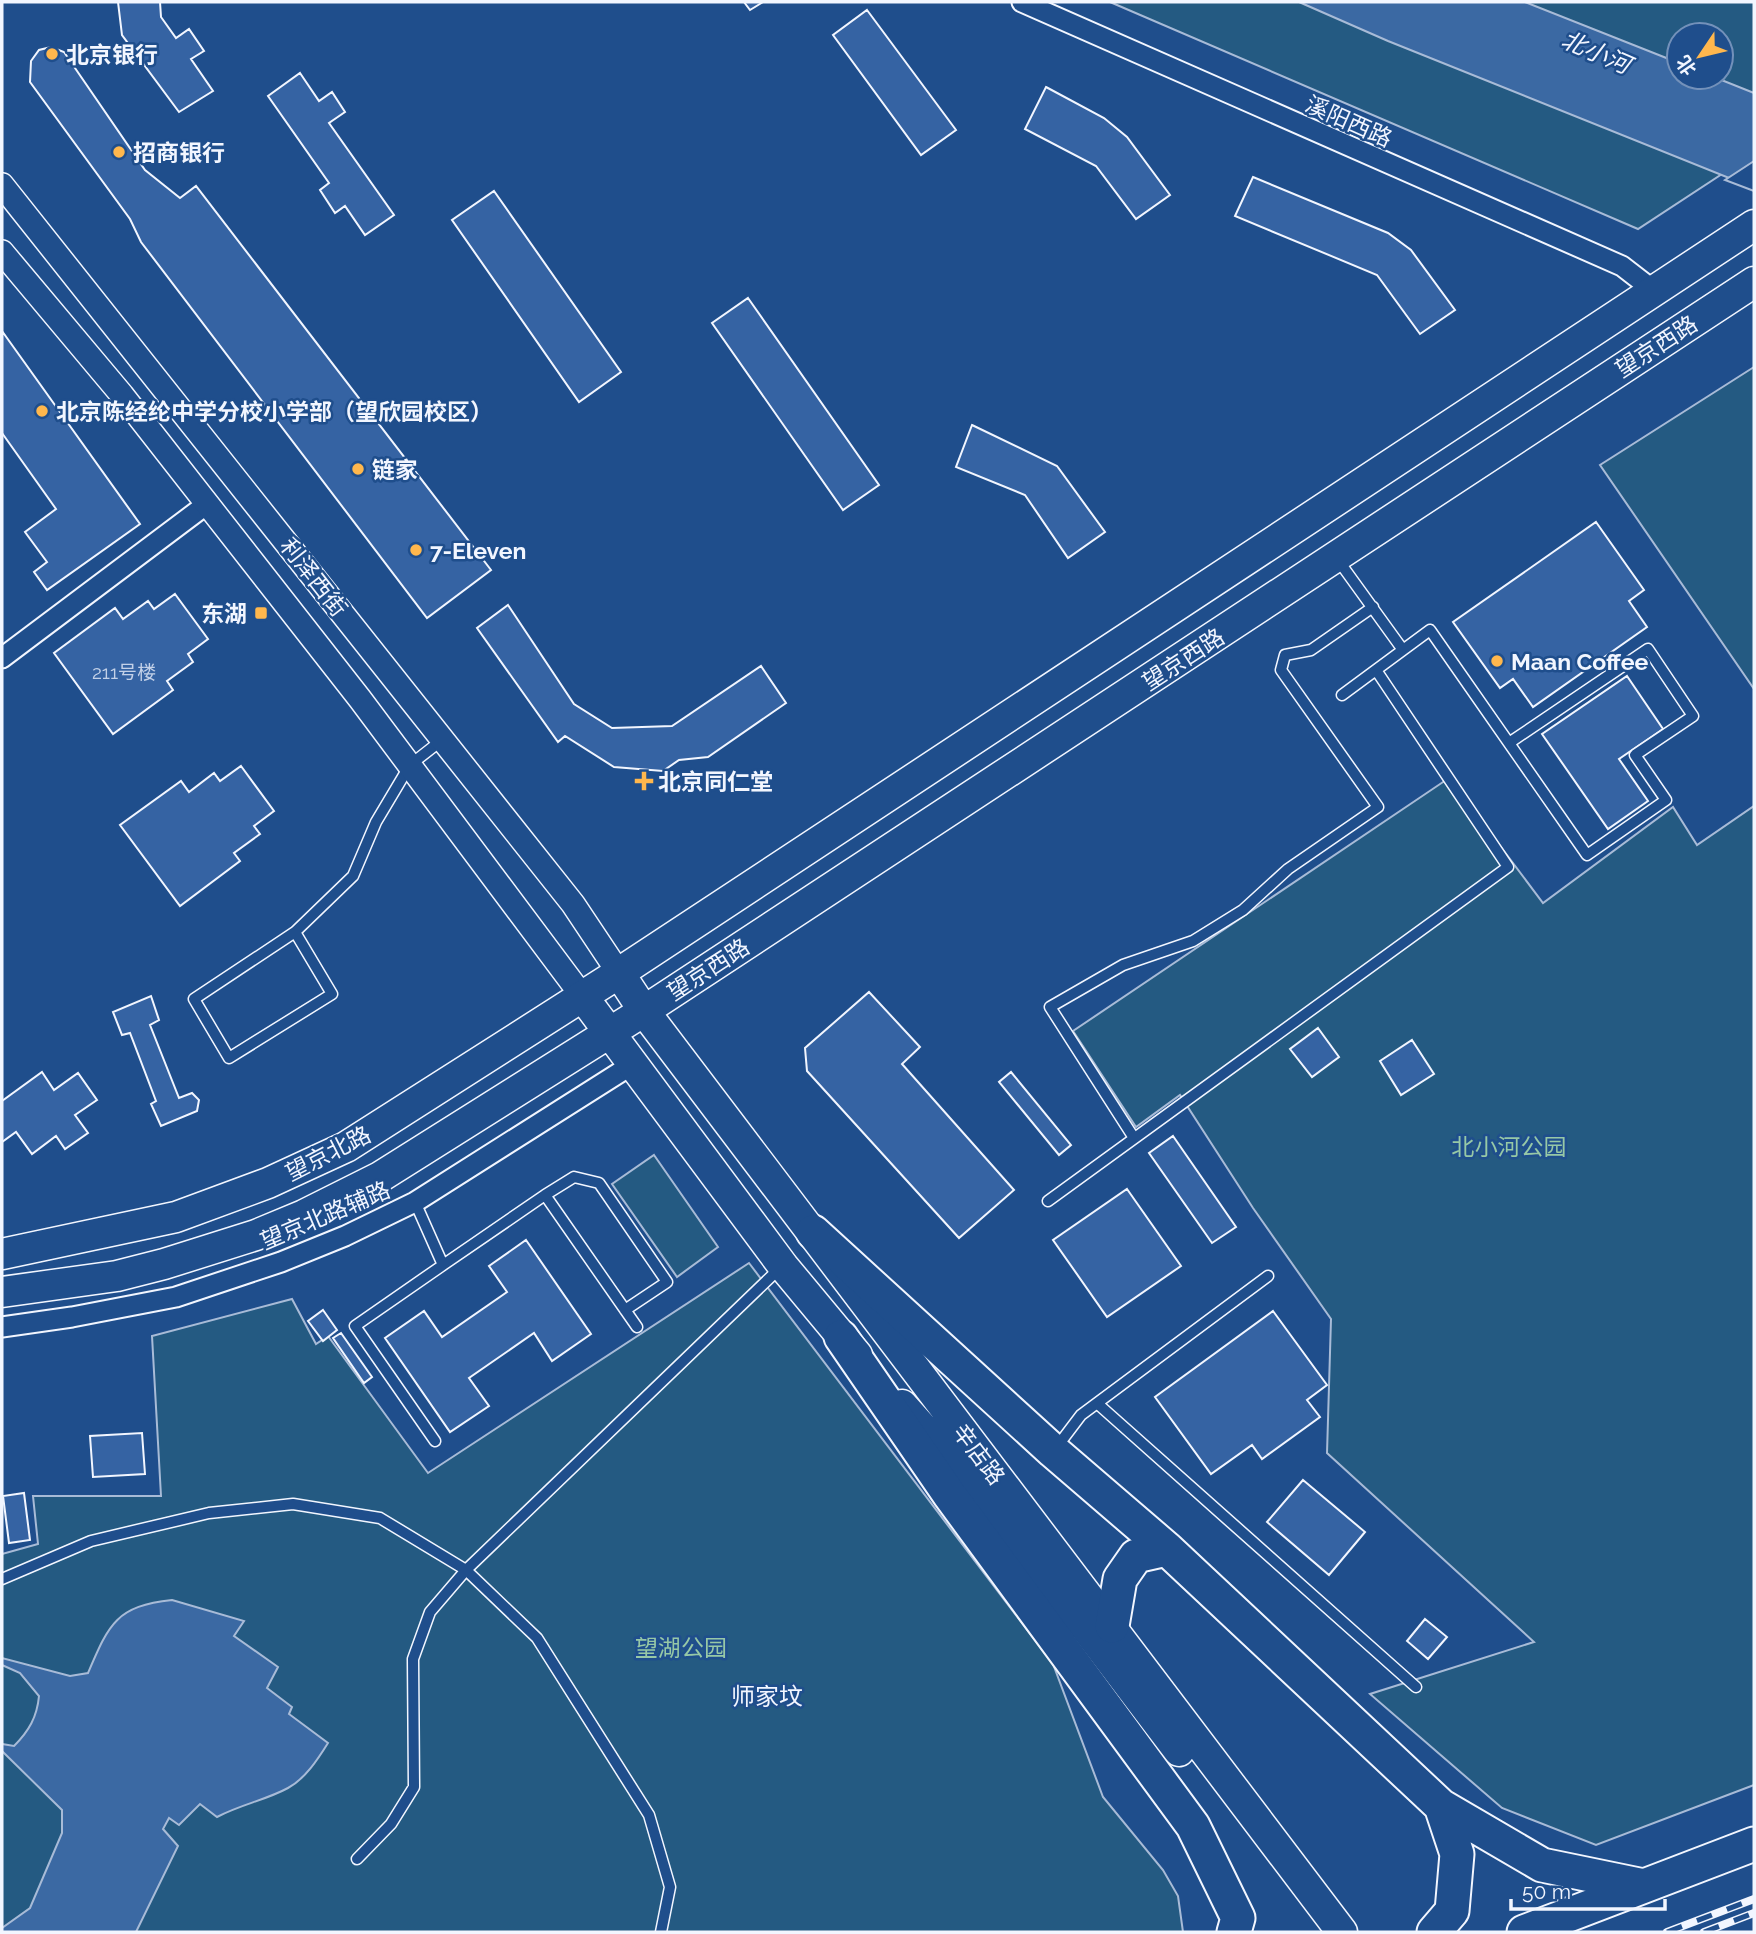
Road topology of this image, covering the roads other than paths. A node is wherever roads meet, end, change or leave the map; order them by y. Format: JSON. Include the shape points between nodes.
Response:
{"nodes":[{"id":1,"x":1022,"y":2,"type":"edge"},
{"id":2,"x":2,"y":185,"type":"edge"},
{"id":3,"x":1754,"y":225,"type":"edge"},
{"id":4,"x":2,"y":252,"type":"edge"},
{"id":5,"x":1754,"y":282,"type":"edge"},
{"id":6,"x":1653,"y":290,"type":"junction"},
{"id":7,"x":207,"y":504,"type":"junction"},
{"id":8,"x":1337,"y":558,"type":"junction"},
{"id":9,"x":1373,"y":607,"type":"junction"},
{"id":10,"x":1403,"y":650,"type":"junction"},
{"id":11,"x":2,"y":658,"type":"edge"},
{"id":12,"x":1376,"y":670,"type":"junction"},
{"id":13,"x":1342,"y":695,"type":"dead end"},
{"id":14,"x":442,"y":739,"type":"junction"},
{"id":15,"x":1509,"y":743,"type":"junction"},
{"id":16,"x":410,"y":765,"type":"junction"},
{"id":17,"x":295,"y":932,"type":"junction"},
{"id":18,"x":620,"y":973,"type":"junction"},
{"id":19,"x":583,"y":997,"type":"junction"},
{"id":20,"x":644,"y":1011,"type":"junction"},
{"id":21,"x":609,"y":1032,"type":"junction"},
{"id":22,"x":633,"y":1064,"type":"junction"},
{"id":23,"x":1134,"y":1138,"type":"junction"},
{"id":24,"x":545,"y":1195,"type":"junction"},
{"id":25,"x":1048,"y":1201,"type":"dead end"},
{"id":26,"x":415,"y":1202,"type":"junction"},
{"id":27,"x":813,"y":1233,"type":"junction"},
{"id":28,"x":2,"y":1254,"type":"edge"},
{"id":29,"x":443,"y":1265,"type":"junction"},
{"id":30,"x":783,"y":1266,"type":"junction"},
{"id":31,"x":1268,"y":1276,"type":"dead end"},
{"id":32,"x":2,"y":1292,"type":"edge"},
{"id":33,"x":625,"y":1310,"type":"junction"},
{"id":34,"x":637,"y":1326,"type":"dead end"},
{"id":35,"x":2,"y":1327,"type":"edge"},
{"id":36,"x":841,"y":1337,"type":"junction"},
{"id":37,"x":1099,"y":1405,"type":"junction"},
{"id":38,"x":435,"y":1441,"type":"dead end"},
{"id":39,"x":1053,"y":1451,"type":"junction"},
{"id":40,"x":1167,"y":1549,"type":"junction"},
{"id":41,"x":466,"y":1570,"type":"junction"},
{"id":42,"x":2,"y":1579,"type":"edge"},
{"id":43,"x":1112,"y":1626,"type":"junction"},
{"id":44,"x":1416,"y":1687,"type":"dead end"},
{"id":45,"x":1441,"y":1806,"type":"junction"},
{"id":46,"x":1754,"y":1844,"type":"edge"},
{"id":47,"x":357,"y":1859,"type":"dead end"},
{"id":48,"x":1644,"y":1886,"type":"junction"},
{"id":49,"x":661,"y":1932,"type":"edge"},
{"id":50,"x":1234,"y":1932,"type":"edge"},
{"id":51,"x":1316,"y":1932,"type":"edge"},
{"id":52,"x":1342,"y":1932,"type":"edge"},
{"id":53,"x":1434,"y":1932,"type":"edge"},
{"id":54,"x":1524,"y":1932,"type":"edge"}],
"edges":[{"from":1,"to":6,"type":"street","name":"溪阳西路","via":[[1622,266]]},
{"from":2,"to":14,"type":"street","name":"利泽西街"},
{"from":3,"to":6,"type":"main road","name":"望京西路"},
{"from":4,"to":7,"type":"street","name":"利泽西街"},
{"from":5,"to":8,"type":"main road","name":"望京西路"},
{"from":6,"to":18,"type":"main road","name":"望京西路"},
{"from":7,"to":11,"type":"street"},
{"from":7,"to":16,"type":"street","name":"利泽西街"},
{"from":8,"to":9,"type":"lane"},
{"from":8,"to":20,"type":"main road","name":"望京西路"},
{"from":9,"to":10,"type":"lane"},
{"from":9,"to":23,"type":"lane","via":[[1311,650],[1285,655],[1281,670],[1378,807],[1288,869],[1243,910],[1193,941],[1123,965],[1050,1007]]},
{"from":10,"to":12,"type":"lane"},
{"from":10,"to":15,"type":"lane","via":[[1430,630]]},
{"from":12,"to":13,"type":"lane"},
{"from":12,"to":23,"type":"lane","via":[[1508,867]]},
{"from":14,"to":16,"type":"lane"},
{"from":14,"to":18,"type":"street","name":"利泽西街","via":[[573,904]]},
{"from":15,"to":15,"type":"lane","via":[[1587,855],[1665,800],[1635,755],[1693,716],[1648,649]]},
{"from":16,"to":17,"type":"lane","via":[[376,822],[353,876]]},
{"from":16,"to":19,"type":"street","name":"利泽西街"},
{"from":17,"to":17,"type":"lane","via":[[194,999],[229,1058],[331,994]]},
{"from":18,"to":19,"type":"main road","name":"望京北路"},
{"from":18,"to":20,"type":"main road","name":"辛店路"},
{"from":19,"to":21,"type":"main road","name":"辛店路"},
{"from":19,"to":28,"type":"main road","name":"望京北路","via":[[379,1127],[312,1164],[176,1217]]},
{"from":20,"to":21,"type":"main road","name":"望京西路"},
{"from":20,"to":27,"type":"main road","name":"辛店路"},
{"from":21,"to":22,"type":"main road","name":"辛店路"},
{"from":21,"to":32,"type":"main road","name":"望京北路","via":[[380,1177],[304,1215],[256,1235],[129,1273]]},
{"from":22,"to":26,"type":"street","name":"望京北路辅路"},
{"from":22,"to":30,"type":"main road","name":"辛店路"},
{"from":23,"to":25,"type":"lane"},
{"from":24,"to":29,"type":"lane"},
{"from":24,"to":33,"type":"lane"},
{"from":24,"to":33,"type":"lane","via":[[574,1177],[599,1183],[667,1282]]},
{"from":26,"to":29,"type":"lane"},
{"from":26,"to":35,"type":"street","name":"望京北路辅路","via":[[281,1262],[176,1297]]},
{"from":27,"to":39,"type":"highway"},
{"from":27,"to":43,"type":"main road","name":"辛店路"},
{"from":29,"to":38,"type":"lane","via":[[355,1326]]},
{"from":30,"to":36,"type":"main road","name":"辛店路"},
{"from":30,"to":41,"type":"lane"},
{"from":31,"to":37,"type":"lane"},
{"from":33,"to":34,"type":"lane"},
{"from":36,"to":50,"type":"highway","via":[[949,1494],[1194,1826],[1238,1918]]},
{"from":36,"to":51,"type":"main road","name":"辛店路","via":[[1000,1515]]},
{"from":37,"to":39,"type":"lane","via":[[1081,1415]]},
{"from":37,"to":44,"type":"lane"},
{"from":39,"to":40,"type":"highway"},
{"from":40,"to":43,"type":"highway","via":[[1136,1556],[1120,1579]]},
{"from":40,"to":45,"type":"highway"},
{"from":41,"to":42,"type":"lane","via":[[380,1518],[293,1504],[175,1519],[91,1541]]},
{"from":41,"to":47,"type":"lane","via":[[430,1612],[413,1659],[414,1787],[391,1824]]},
{"from":41,"to":49,"type":"lane","via":[[537,1638],[649,1815],[670,1887]]},
{"from":43,"to":52,"type":"main road","name":"辛店路"},
{"from":45,"to":48,"type":"highway","via":[[1542,1865]]},
{"from":45,"to":53,"type":"highway","via":[[1457,1854],[1452,1911]]},
{"from":46,"to":48,"type":"highway"},
{"from":48,"to":54,"type":"highway"}]}
